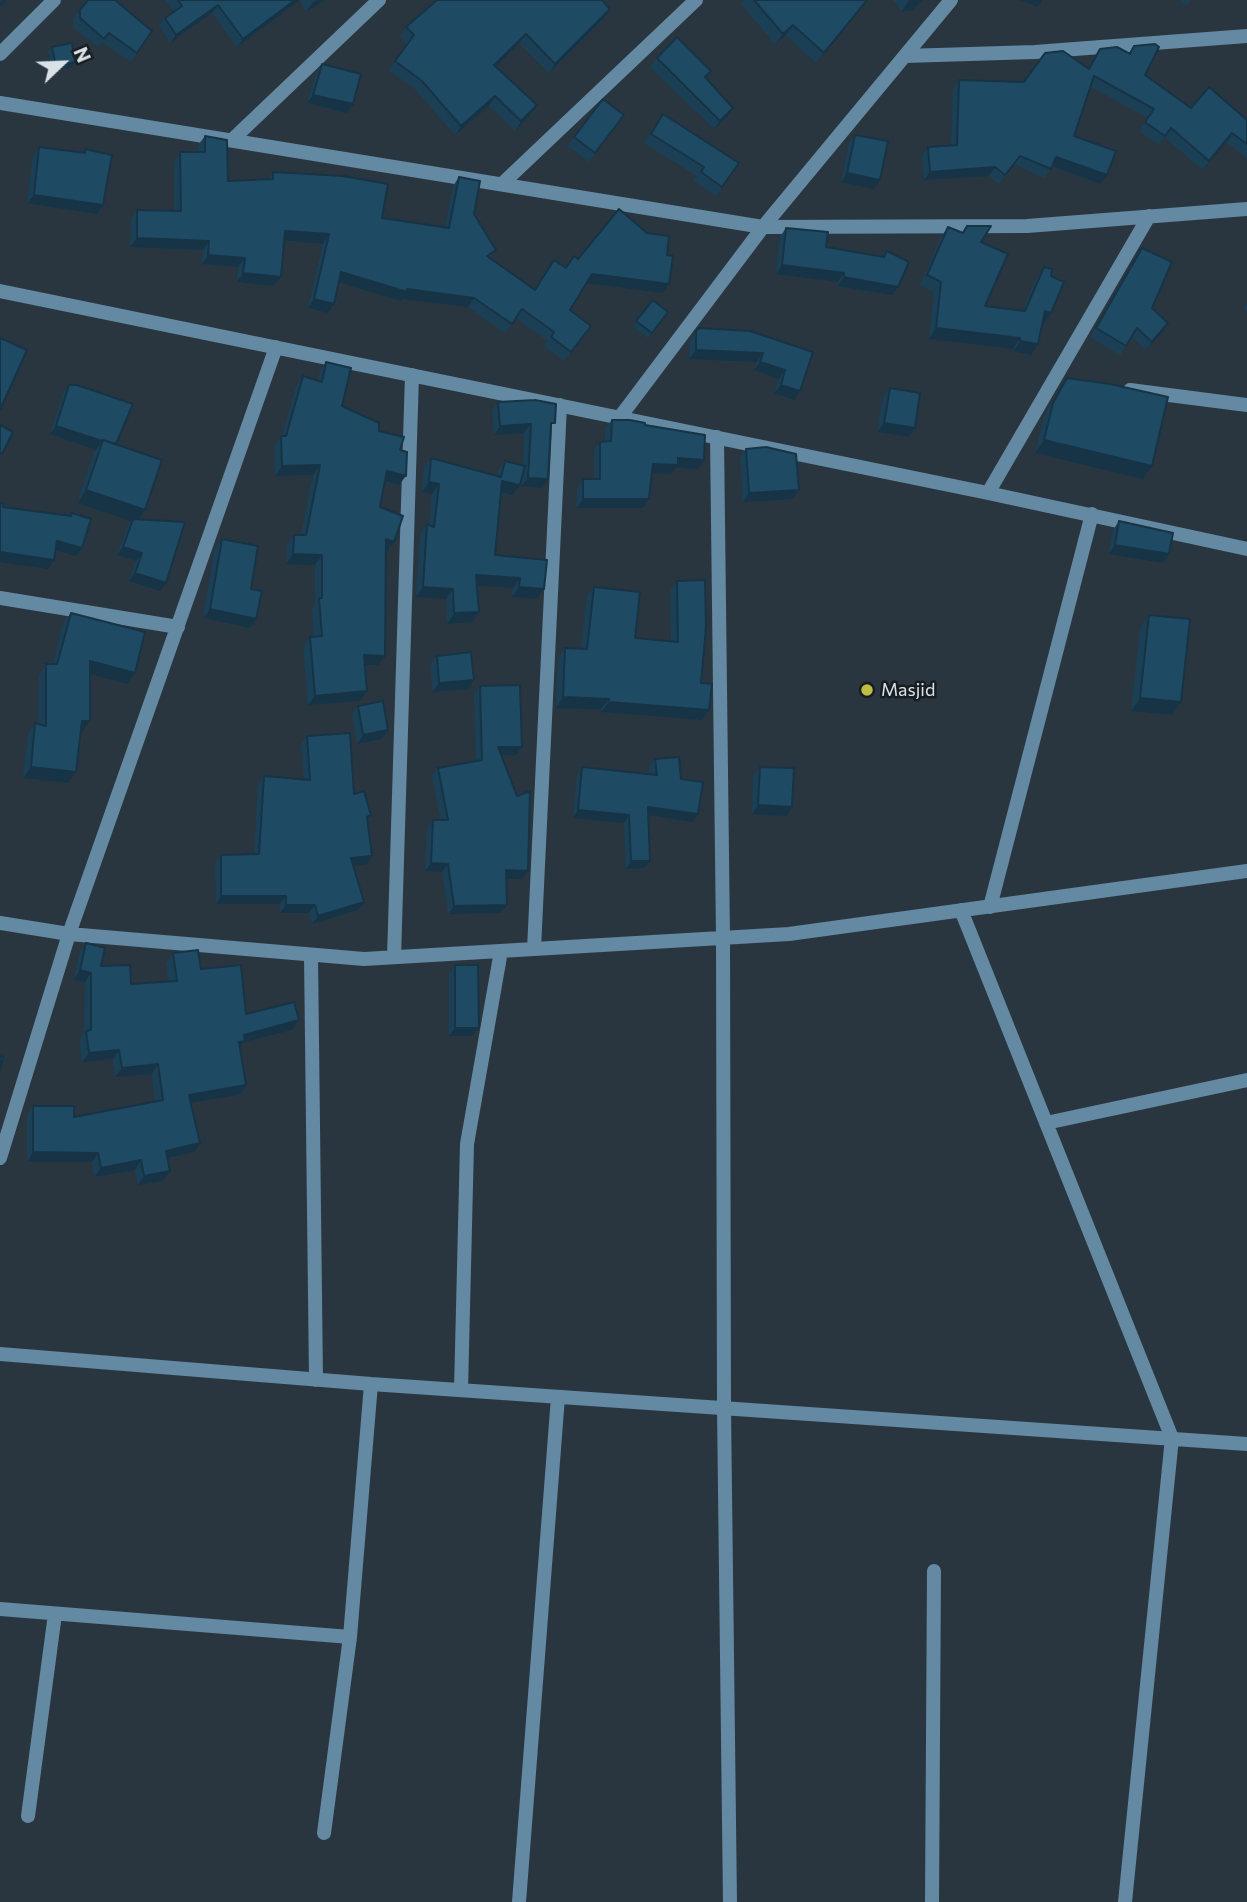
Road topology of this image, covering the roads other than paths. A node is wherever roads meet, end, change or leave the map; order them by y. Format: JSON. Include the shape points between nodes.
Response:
{"nodes":[{"id":1,"x":54,"y":0,"type":"edge"},
{"id":2,"x":379,"y":0,"type":"edge"},
{"id":3,"x":951,"y":0,"type":"edge"},
{"id":4,"x":693,"y":1,"type":"edge"},
{"id":5,"x":1247,"y":36,"type":"edge"},
{"id":6,"x":0,"y":54,"type":"edge"},
{"id":7,"x":905,"y":56,"type":"junction"},
{"id":8,"x":0,"y":103,"type":"edge"},
{"id":9,"x":232,"y":140,"type":"junction"},
{"id":10,"x":502,"y":184,"type":"junction"},
{"id":11,"x":1247,"y":209,"type":"edge"},
{"id":12,"x":1149,"y":216,"type":"junction"},
{"id":13,"x":763,"y":226,"type":"junction"},
{"id":14,"x":0,"y":290,"type":"edge"},
{"id":15,"x":276,"y":347,"type":"junction"},
{"id":16,"x":412,"y":374,"type":"junction"},
{"id":17,"x":1109,"y":388,"type":"edge"},
{"id":18,"x":560,"y":405,"type":"junction"},
{"id":19,"x":1247,"y":405,"type":"edge"},
{"id":20,"x":620,"y":417,"type":"junction"},
{"id":21,"x":717,"y":437,"type":"junction"},
{"id":22,"x":988,"y":492,"type":"junction"},
{"id":23,"x":1092,"y":514,"type":"junction"},
{"id":24,"x":1247,"y":549,"type":"edge"},
{"id":25,"x":0,"y":598,"type":"edge"},
{"id":26,"x":178,"y":626,"type":"junction"},
{"id":27,"x":1247,"y":872,"type":"edge"},
{"id":28,"x":990,"y":907,"type":"junction"},
{"id":29,"x":961,"y":910,"type":"junction"},
{"id":30,"x":0,"y":923,"type":"edge"},
{"id":31,"x":69,"y":934,"type":"junction"},
{"id":32,"x":723,"y":938,"type":"junction"},
{"id":33,"x":534,"y":949,"type":"junction"},
{"id":34,"x":501,"y":951,"type":"junction"},
{"id":35,"x":311,"y":955,"type":"junction"},
{"id":36,"x":394,"y":957,"type":"junction"},
{"id":37,"x":1247,"y":1080,"type":"edge"},
{"id":38,"x":1046,"y":1123,"type":"junction"},
{"id":39,"x":0,"y":1158,"type":"edge"},
{"id":40,"x":0,"y":1354,"type":"edge"},
{"id":41,"x":316,"y":1380,"type":"junction"},
{"id":42,"x":371,"y":1384,"type":"junction"},
{"id":43,"x":461,"y":1390,"type":"junction"},
{"id":44,"x":558,"y":1397,"type":"junction"},
{"id":45,"x":724,"y":1408,"type":"junction"},
{"id":46,"x":1172,"y":1438,"type":"junction"},
{"id":47,"x":1247,"y":1444,"type":"edge"},
{"id":48,"x":934,"y":1571,"type":"dead end"},
{"id":49,"x":0,"y":1609,"type":"edge"},
{"id":50,"x":55,"y":1614,"type":"junction"},
{"id":51,"x":350,"y":1637,"type":"junction"},
{"id":52,"x":29,"y":1816,"type":"dead end"},
{"id":53,"x":324,"y":1833,"type":"dead end"},
{"id":54,"x":519,"y":1902,"type":"edge"},
{"id":55,"x":730,"y":1902,"type":"edge"},
{"id":56,"x":932,"y":1902,"type":"edge"},
{"id":57,"x":1125,"y":1902,"type":"edge"}],
"edges":[{"from":1,"to":6,"type":"street"},
{"from":2,"to":9,"type":"street"},
{"from":3,"to":7,"type":"street"},
{"from":4,"to":10,"type":"street"},
{"from":5,"to":7,"type":"street","via":[[1035,52]]},
{"from":7,"to":13,"type":"street"},
{"from":8,"to":9,"type":"street"},
{"from":9,"to":10,"type":"street"},
{"from":10,"to":13,"type":"street"},
{"from":11,"to":12,"type":"street"},
{"from":12,"to":13,"type":"street","via":[[1027,226]]},
{"from":12,"to":22,"type":"street","via":[[1060,382]]},
{"from":13,"to":20,"type":"street"},
{"from":14,"to":15,"type":"street"},
{"from":15,"to":16,"type":"street"},
{"from":15,"to":26,"type":"street"},
{"from":16,"to":18,"type":"street"},
{"from":16,"to":36,"type":"street"},
{"from":17,"to":19,"type":"street"},
{"from":18,"to":20,"type":"street"},
{"from":18,"to":33,"type":"street"},
{"from":20,"to":21,"type":"street"},
{"from":21,"to":22,"type":"street"},
{"from":21,"to":32,"type":"street"},
{"from":22,"to":23,"type":"street"},
{"from":23,"to":24,"type":"street"},
{"from":23,"to":28,"type":"street"},
{"from":25,"to":26,"type":"street"},
{"from":26,"to":31,"type":"street"},
{"from":27,"to":28,"type":"street"},
{"from":28,"to":29,"type":"street"},
{"from":29,"to":32,"type":"street","via":[[789,934]]},
{"from":29,"to":38,"type":"street"},
{"from":30,"to":31,"type":"street"},
{"from":31,"to":35,"type":"street"},
{"from":31,"to":39,"type":"street"},
{"from":32,"to":33,"type":"street"},
{"from":32,"to":45,"type":"street"},
{"from":33,"to":34,"type":"street"},
{"from":34,"to":36,"type":"street"},
{"from":34,"to":43,"type":"street","via":[[467,1144]]},
{"from":35,"to":36,"type":"street"},
{"from":35,"to":41,"type":"street"},
{"from":37,"to":38,"type":"street"},
{"from":38,"to":46,"type":"street"},
{"from":40,"to":41,"type":"street"},
{"from":41,"to":42,"type":"street"},
{"from":42,"to":43,"type":"street"},
{"from":42,"to":51,"type":"street"},
{"from":43,"to":44,"type":"street"},
{"from":44,"to":45,"type":"street"},
{"from":44,"to":54,"type":"street"},
{"from":45,"to":46,"type":"street"},
{"from":45,"to":55,"type":"street"},
{"from":46,"to":47,"type":"street"},
{"from":46,"to":57,"type":"street"},
{"from":48,"to":56,"type":"street"},
{"from":49,"to":50,"type":"street"},
{"from":50,"to":51,"type":"street"},
{"from":50,"to":52,"type":"street"},
{"from":51,"to":53,"type":"street"}]}
